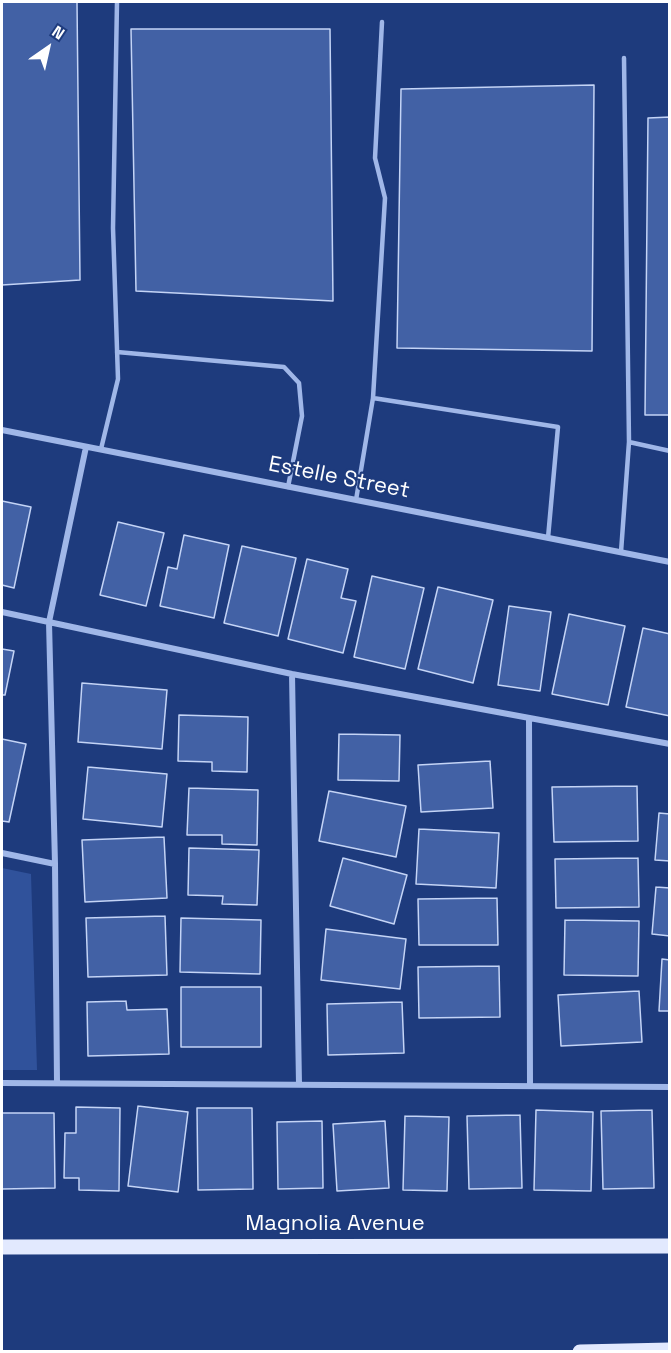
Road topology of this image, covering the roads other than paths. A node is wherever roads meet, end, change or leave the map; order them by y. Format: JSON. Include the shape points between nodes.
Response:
{"nodes":[{"id":1,"x":117,"y":2,"type":"edge"},
{"id":2,"x":382,"y":22,"type":"dead end"},
{"id":3,"x":624,"y":58,"type":"dead end"},
{"id":4,"x":117,"y":352,"type":"junction"},
{"id":5,"x":373,"y":398,"type":"junction"},
{"id":6,"x":2,"y":430,"type":"edge"},
{"id":7,"x":629,"y":442,"type":"junction"},
{"id":8,"x":86,"y":447,"type":"junction"},
{"id":9,"x":101,"y":450,"type":"junction"},
{"id":10,"x":669,"y":451,"type":"edge"},
{"id":11,"x":288,"y":487,"type":"junction"},
{"id":12,"x":356,"y":500,"type":"junction"},
{"id":13,"x":548,"y":538,"type":"junction"},
{"id":14,"x":621,"y":552,"type":"junction"},
{"id":15,"x":669,"y":562,"type":"edge"},
{"id":16,"x":2,"y":612,"type":"edge"},
{"id":17,"x":49,"y":622,"type":"junction"},
{"id":18,"x":292,"y":674,"type":"junction"},
{"id":19,"x":529,"y":718,"type":"junction"},
{"id":20,"x":669,"y":744,"type":"edge"},
{"id":21,"x":2,"y":853,"type":"edge"},
{"id":22,"x":55,"y":864,"type":"junction"},
{"id":23,"x":2,"y":1083,"type":"edge"},
{"id":24,"x":57,"y":1083,"type":"junction"},
{"id":25,"x":299,"y":1084,"type":"junction"},
{"id":26,"x":530,"y":1086,"type":"junction"},
{"id":27,"x":669,"y":1087,"type":"edge"},
{"id":28,"x":669,"y":1246,"type":"edge"},
{"id":29,"x":2,"y":1247,"type":"edge"},
{"id":30,"x":669,"y":1350,"type":"edge"},
{"id":31,"x":580,"y":1352,"type":"edge"}],
"edges":[{"from":1,"to":4,"type":"lane","via":[[113,228]]},
{"from":2,"to":5,"type":"lane","via":[[375,158],[386,198]]},
{"from":3,"to":7,"type":"lane"},
{"from":4,"to":9,"type":"lane","via":[[118,379]]},
{"from":4,"to":11,"type":"lane","via":[[284,367],[298,383],[302,416]]},
{"from":5,"to":12,"type":"lane"},
{"from":5,"to":13,"type":"lane","via":[[558,427]]},
{"from":6,"to":8,"type":"street","name":"Estelle Street"},
{"from":7,"to":10,"type":"lane"},
{"from":7,"to":14,"type":"lane"},
{"from":8,"to":9,"type":"street","name":"Estelle Street"},
{"from":8,"to":17,"type":"street"},
{"from":9,"to":11,"type":"street","name":"Estelle Street"},
{"from":11,"to":12,"type":"street","name":"Estelle Street"},
{"from":12,"to":13,"type":"street","name":"Estelle Street"},
{"from":13,"to":14,"type":"street","name":"Estelle Street"},
{"from":14,"to":15,"type":"street","name":"Estelle Street"},
{"from":16,"to":17,"type":"street"},
{"from":17,"to":18,"type":"street"},
{"from":17,"to":22,"type":"street"},
{"from":18,"to":19,"type":"street"},
{"from":18,"to":25,"type":"street"},
{"from":19,"to":20,"type":"street"},
{"from":19,"to":26,"type":"street"},
{"from":21,"to":22,"type":"street"},
{"from":22,"to":24,"type":"street"},
{"from":23,"to":24,"type":"street"},
{"from":24,"to":25,"type":"street"},
{"from":25,"to":26,"type":"street"},
{"from":26,"to":27,"type":"street"},
{"from":28,"to":29,"type":"main road","name":"Magnolia Avenue"},
{"from":30,"to":31,"type":"main road"}]}
